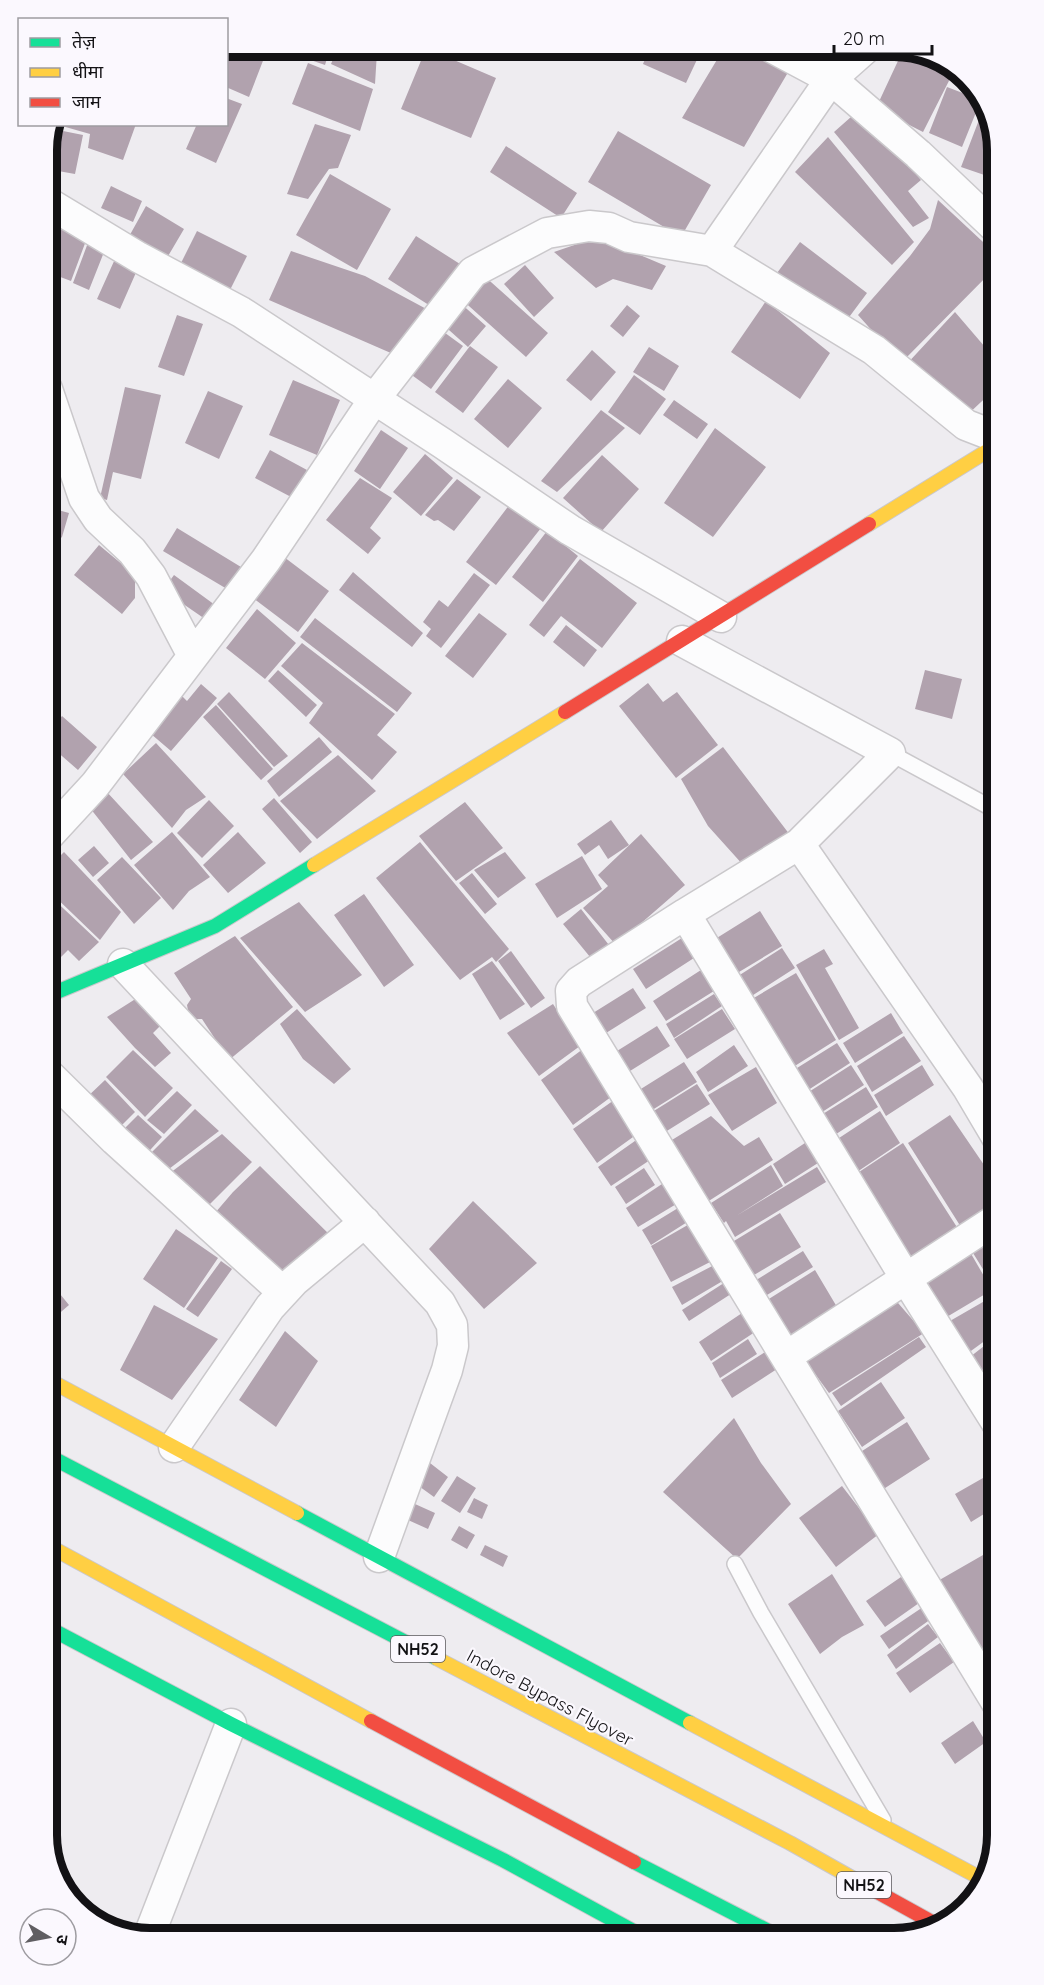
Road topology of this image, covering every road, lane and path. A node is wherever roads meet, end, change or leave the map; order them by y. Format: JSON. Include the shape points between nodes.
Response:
{"nodes":[{"id":1,"x":790,"y":57,"type":"edge"},
{"id":2,"x":856,"y":57,"type":"edge"},
{"id":3,"x":831,"y":79,"type":"junction"},
{"id":4,"x":57,"y":208,"type":"edge"},
{"id":5,"x":987,"y":219,"type":"edge"},
{"id":6,"x":712,"y":251,"type":"junction"},
{"id":7,"x":375,"y":398,"type":"junction"},
{"id":8,"x":57,"y":418,"type":"edge"},
{"id":9,"x":987,"y":433,"type":"edge"},
{"id":10,"x":987,"y":452,"type":"edge"},
{"id":11,"x":721,"y":617,"type":"junction"},
{"id":12,"x":682,"y":641,"type":"junction"},
{"id":13,"x":193,"y":656,"type":"junction"},
{"id":14,"x":890,"y":753,"type":"junction"},
{"id":15,"x":987,"y":805,"type":"edge"},
{"id":16,"x":57,"y":826,"type":"edge"},
{"id":17,"x":799,"y":844,"type":"junction"},
{"id":18,"x":685,"y":914,"type":"junction"},
{"id":19,"x":123,"y":964,"type":"junction"},
{"id":20,"x":57,"y":992,"type":"edge"},
{"id":21,"x":57,"y":1082,"type":"edge"},
{"id":22,"x":987,"y":1119,"type":"edge"},
{"id":23,"x":365,"y":1222,"type":"junction"},
{"id":24,"x":987,"y":1226,"type":"edge"},
{"id":25,"x":905,"y":1277,"type":"junction"},
{"id":26,"x":283,"y":1292,"type":"junction"},
{"id":27,"x":787,"y":1356,"type":"junction"},
{"id":28,"x":57,"y":1385,"type":"edge"},
{"id":29,"x":987,"y":1406,"type":"edge"},
{"id":30,"x":174,"y":1447,"type":"junction"},
{"id":31,"x":57,"y":1461,"type":"edge"},
{"id":32,"x":57,"y":1551,"type":"edge"},
{"id":33,"x":379,"y":1557,"type":"junction"},
{"id":34,"x":735,"y":1564,"type":"dead end"},
{"id":35,"x":57,"y":1633,"type":"edge"},
{"id":36,"x":987,"y":1685,"type":"edge"},
{"id":37,"x":231,"y":1724,"type":"junction"},
{"id":38,"x":889,"y":1830,"type":"junction"},
{"id":39,"x":977,"y":1876,"type":"edge"},
{"id":40,"x":930,"y":1921,"type":"edge"},
{"id":41,"x":152,"y":1928,"type":"edge"},
{"id":42,"x":628,"y":1928,"type":"edge"},
{"id":43,"x":762,"y":1928,"type":"edge"}],
"edges":[{"from":1,"to":3,"type":"street"},
{"from":2,"to":3,"type":"street"},
{"from":3,"to":5,"type":"street"},
{"from":3,"to":6,"type":"street"},
{"from":4,"to":7,"type":"street","via":[[241,312]]},
{"from":6,"to":7,"type":"street","via":[[628,237],[609,228],[590,226],[547,233],[473,272]]},
{"from":6,"to":9,"type":"street","via":[[874,350],[966,425]]},
{"from":7,"to":11,"type":"street","via":[[570,530]]},
{"from":7,"to":13,"type":"street","via":[[266,560]]},
{"from":8,"to":13,"type":"street","via":[[84,498],[98,519],[132,551],[151,576]]},
{"from":10,"to":11,"type":"main road"},
{"from":11,"to":12,"type":"main road"},
{"from":12,"to":14,"type":"street"},
{"from":12,"to":19,"type":"main road","via":[[215,926]]},
{"from":13,"to":16,"type":"street","via":[[95,785]]},
{"from":14,"to":15,"type":"lane"},
{"from":14,"to":17,"type":"street"},
{"from":17,"to":18,"type":"street"},
{"from":17,"to":22,"type":"street"},
{"from":18,"to":25,"type":"street"},
{"from":18,"to":27,"type":"street","via":[[579,982],[571,991],[572,1006]]},
{"from":19,"to":20,"type":"main road"},
{"from":19,"to":23,"type":"street"},
{"from":21,"to":26,"type":"street","via":[[115,1140]]},
{"from":23,"to":26,"type":"street"},
{"from":23,"to":33,"type":"street","via":[[440,1303],[452,1325],[453,1346]]},
{"from":24,"to":25,"type":"street"},
{"from":25,"to":27,"type":"street"},
{"from":25,"to":29,"type":"street"},
{"from":26,"to":30,"type":"street"},
{"from":27,"to":36,"type":"street"},
{"from":28,"to":30,"type":"main road"},
{"from":30,"to":33,"type":"main road"},
{"from":31,"to":40,"type":"main road","name":"Indore Bypass Flyover","number":"NH52"},
{"from":32,"to":43,"type":"main road","via":[[585,1837]]},
{"from":33,"to":38,"type":"main road"},
{"from":34,"to":38,"type":"lane"},
{"from":35,"to":37,"type":"main road"},
{"from":37,"to":41,"type":"street"},
{"from":37,"to":42,"type":"main road","via":[[502,1860]]},
{"from":38,"to":39,"type":"main road"}]}
